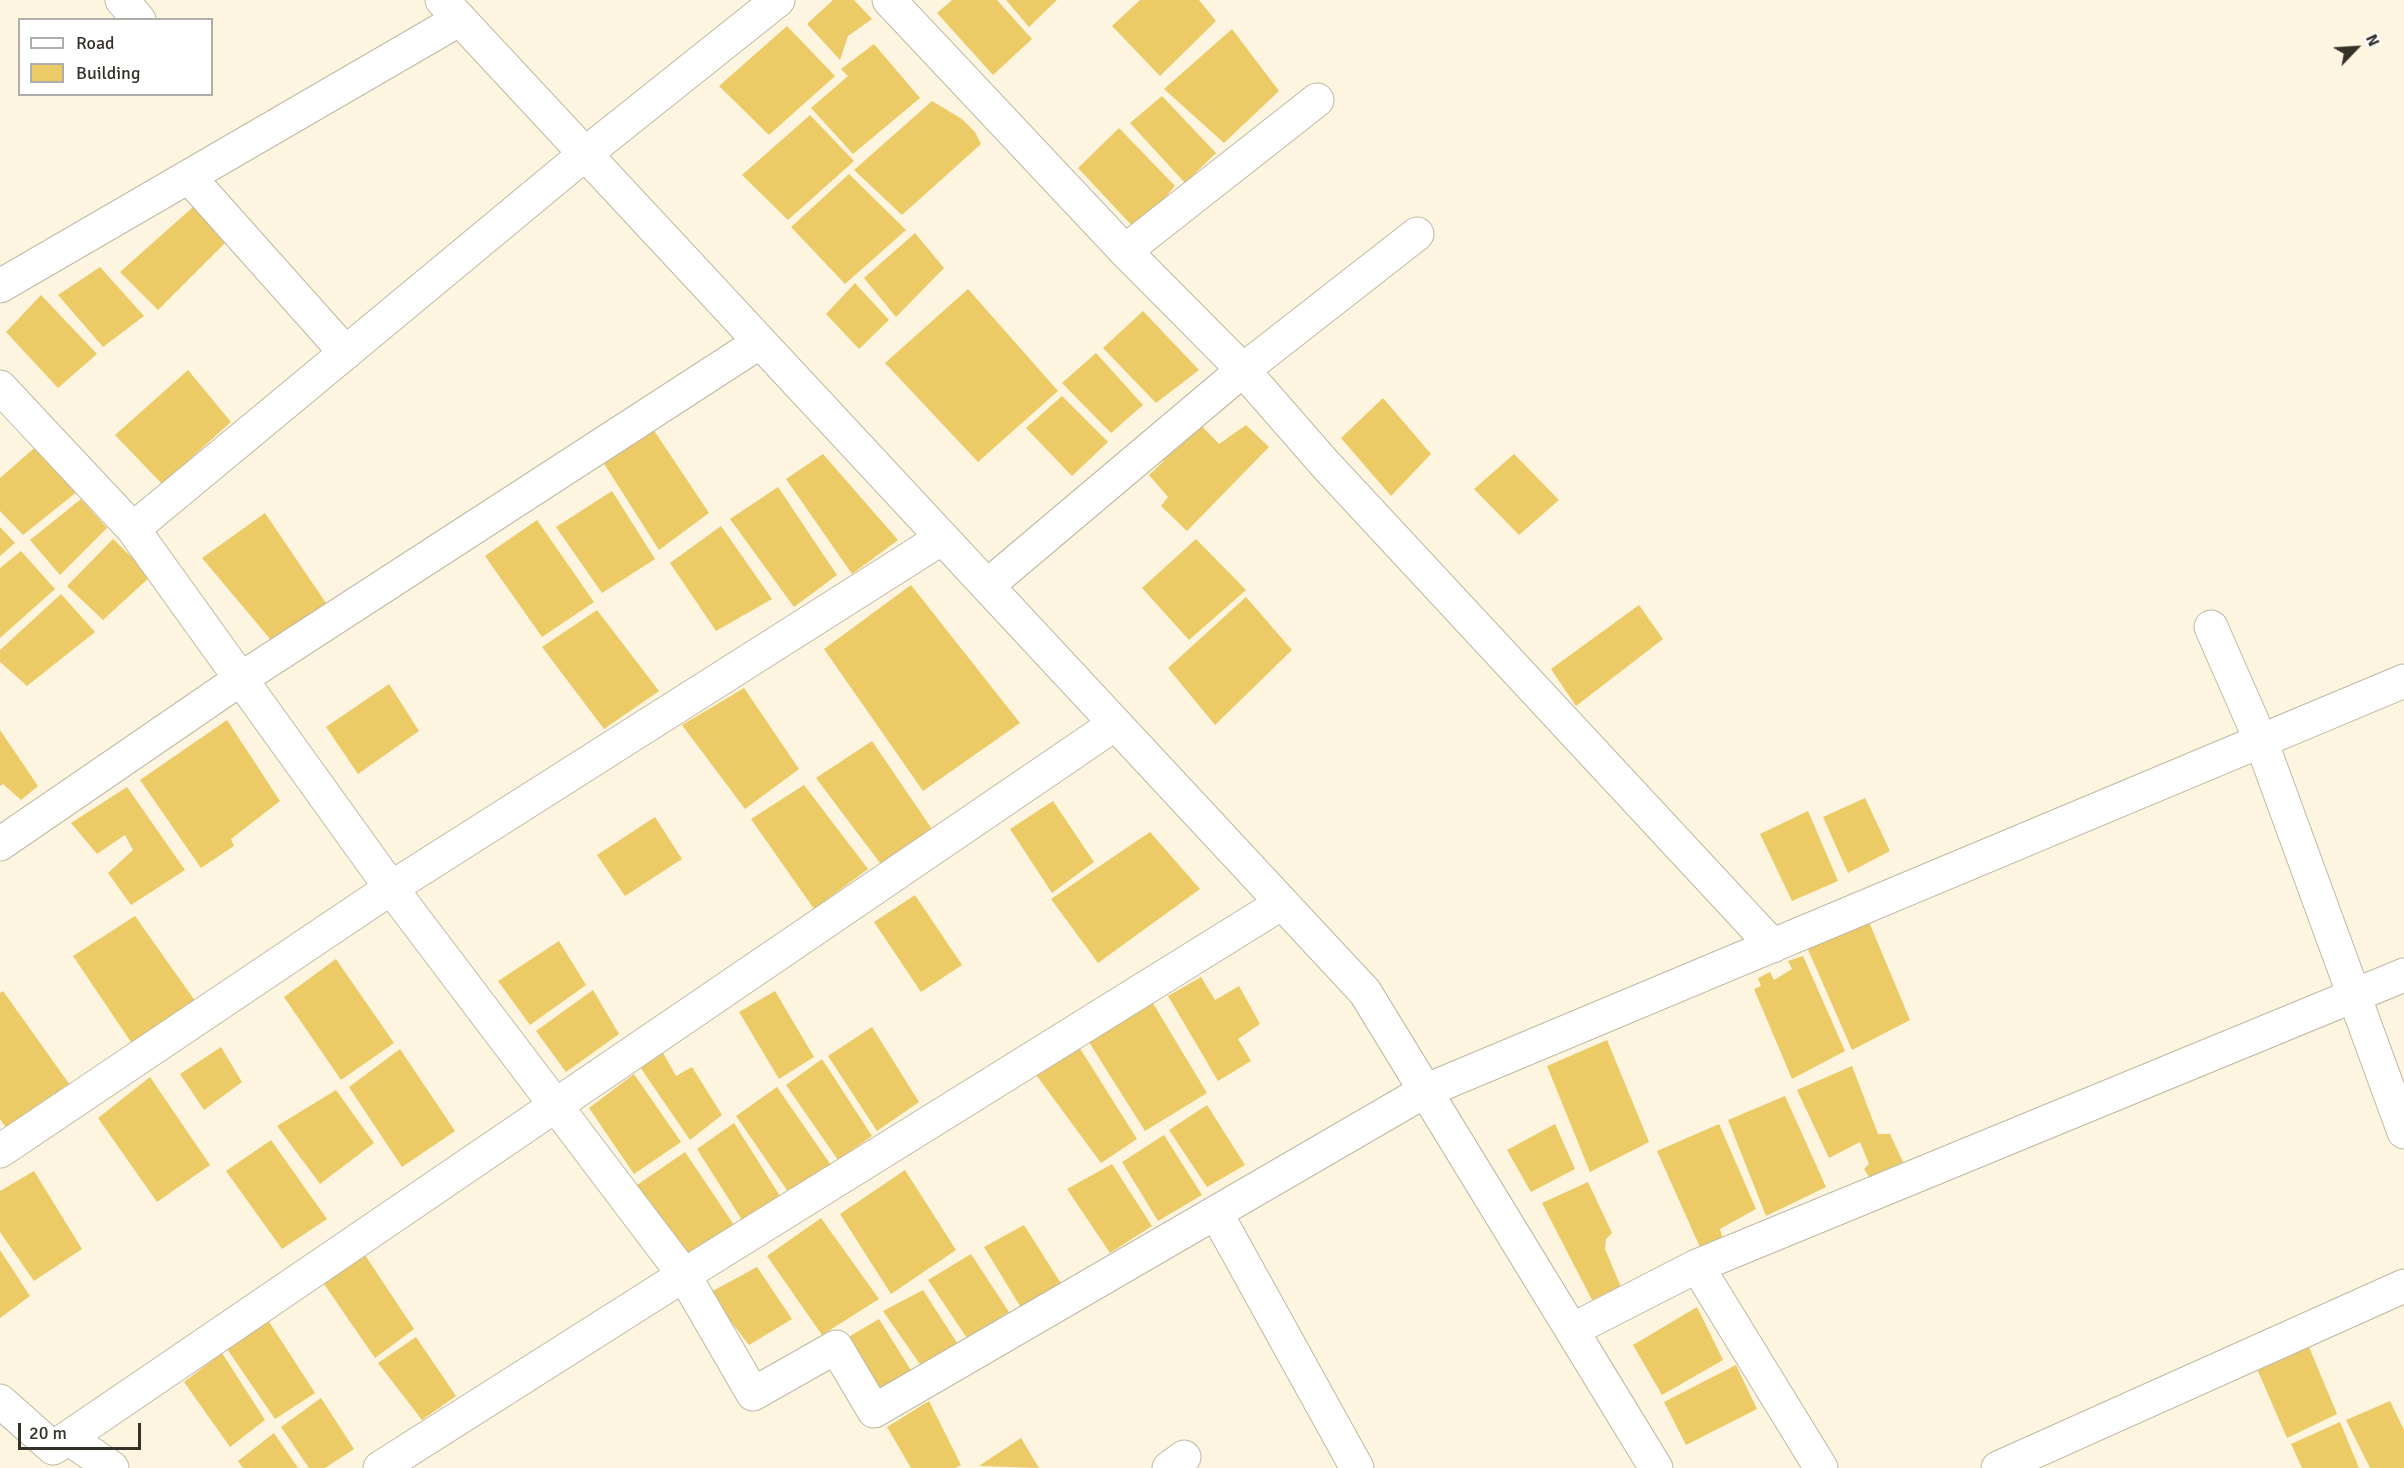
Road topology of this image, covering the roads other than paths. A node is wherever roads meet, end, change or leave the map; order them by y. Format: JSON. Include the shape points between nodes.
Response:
{"nodes":[{"id":1,"x":122,"y":0,"type":"edge"},
{"id":2,"x":778,"y":0,"type":"edge"},
{"id":3,"x":889,"y":0,"type":"edge"},
{"id":4,"x":451,"y":9,"type":"edge"},
{"id":5,"x":137,"y":18,"type":"edge"},
{"id":6,"x":1317,"y":100,"type":"dead end"},
{"id":7,"x":585,"y":154,"type":"junction"},
{"id":8,"x":189,"y":177,"type":"junction"},
{"id":9,"x":1418,"y":234,"type":"dead end"},
{"id":10,"x":1125,"y":251,"type":"junction"},
{"id":11,"x":0,"y":286,"type":"edge"},
{"id":12,"x":760,"y":342,"type":"junction"},
{"id":13,"x":346,"y":353,"type":"junction"},
{"id":14,"x":1243,"y":370,"type":"junction"},
{"id":15,"x":0,"y":387,"type":"edge"},
{"id":16,"x":133,"y":529,"type":"junction"},
{"id":17,"x":942,"y":538,"type":"junction"},
{"id":18,"x":987,"y":586,"type":"junction"},
{"id":19,"x":2211,"y":627,"type":"dead end"},
{"id":20,"x":242,"y":678,"type":"junction"},
{"id":21,"x":2404,"y":681,"type":"edge"},
{"id":22,"x":1115,"y":724,"type":"junction"},
{"id":23,"x":2261,"y":741,"type":"junction"},
{"id":24,"x":0,"y":844,"type":"edge"},
{"id":25,"x":391,"y":888,"type":"junction"},
{"id":26,"x":1282,"y":903,"type":"junction"},
{"id":27,"x":1773,"y":946,"type":"junction"},
{"id":28,"x":2404,"y":975,"type":"edge"},
{"id":29,"x":2355,"y":995,"type":"junction"},
{"id":30,"x":1425,"y":1091,"type":"junction"},
{"id":31,"x":556,"y":1104,"type":"junction"},
{"id":32,"x":2404,"y":1132,"type":"edge"},
{"id":33,"x":0,"y":1151,"type":"edge"},
{"id":34,"x":1216,"y":1213,"type":"junction"},
{"id":35,"x":1698,"y":1266,"type":"junction"},
{"id":36,"x":684,"y":1275,"type":"junction"},
{"id":37,"x":2404,"y":1287,"type":"edge"},
{"id":38,"x":1572,"y":1330,"type":"junction"},
{"id":39,"x":0,"y":1401,"type":"edge"},
{"id":40,"x":68,"y":1438,"type":"junction"},
{"id":41,"x":112,"y":1468,"type":"edge"},
{"id":42,"x":380,"y":1468,"type":"edge"},
{"id":43,"x":1357,"y":1468,"type":"edge"},
{"id":44,"x":1656,"y":1468,"type":"edge"},
{"id":45,"x":1821,"y":1468,"type":"edge"},
{"id":46,"x":1998,"y":1468,"type":"edge"}],
"edges":[{"from":1,"to":5,"type":"street"},
{"from":2,"to":7,"type":"street"},
{"from":3,"to":10,"type":"street"},
{"from":4,"to":7,"type":"street"},
{"from":4,"to":8,"type":"street"},
{"from":6,"to":10,"type":"street"},
{"from":7,"to":12,"type":"street"},
{"from":7,"to":13,"type":"street"},
{"from":8,"to":11,"type":"street"},
{"from":8,"to":13,"type":"street"},
{"from":9,"to":14,"type":"street"},
{"from":10,"to":14,"type":"street"},
{"from":12,"to":17,"type":"street"},
{"from":12,"to":20,"type":"street"},
{"from":13,"to":16,"type":"street"},
{"from":14,"to":18,"type":"street"},
{"from":14,"to":27,"type":"street","via":[[1326,465]]},
{"from":15,"to":16,"type":"street"},
{"from":16,"to":20,"type":"street"},
{"from":17,"to":18,"type":"street"},
{"from":17,"to":25,"type":"street"},
{"from":18,"to":22,"type":"street"},
{"from":19,"to":23,"type":"street"},
{"from":20,"to":24,"type":"street"},
{"from":20,"to":25,"type":"street"},
{"from":21,"to":23,"type":"street"},
{"from":22,"to":26,"type":"street"},
{"from":22,"to":31,"type":"street"},
{"from":23,"to":27,"type":"street"},
{"from":23,"to":29,"type":"street"},
{"from":25,"to":31,"type":"street"},
{"from":25,"to":33,"type":"street"},
{"from":26,"to":30,"type":"street","via":[[1365,992]]},
{"from":26,"to":36,"type":"street"},
{"from":27,"to":30,"type":"street"},
{"from":28,"to":29,"type":"street"},
{"from":29,"to":32,"type":"street"},
{"from":29,"to":35,"type":"street"},
{"from":30,"to":34,"type":"street"},
{"from":30,"to":38,"type":"street"},
{"from":31,"to":36,"type":"street"},
{"from":31,"to":40,"type":"street"},
{"from":34,"to":36,"type":"street","via":[[874,1411],[836,1347],[753,1394]]},
{"from":34,"to":43,"type":"street"},
{"from":35,"to":38,"type":"street"},
{"from":35,"to":45,"type":"street"},
{"from":36,"to":42,"type":"street"},
{"from":37,"to":46,"type":"street"},
{"from":38,"to":44,"type":"street"},
{"from":39,"to":40,"type":"street","via":[[53,1448]]},
{"from":40,"to":41,"type":"street"}]}
